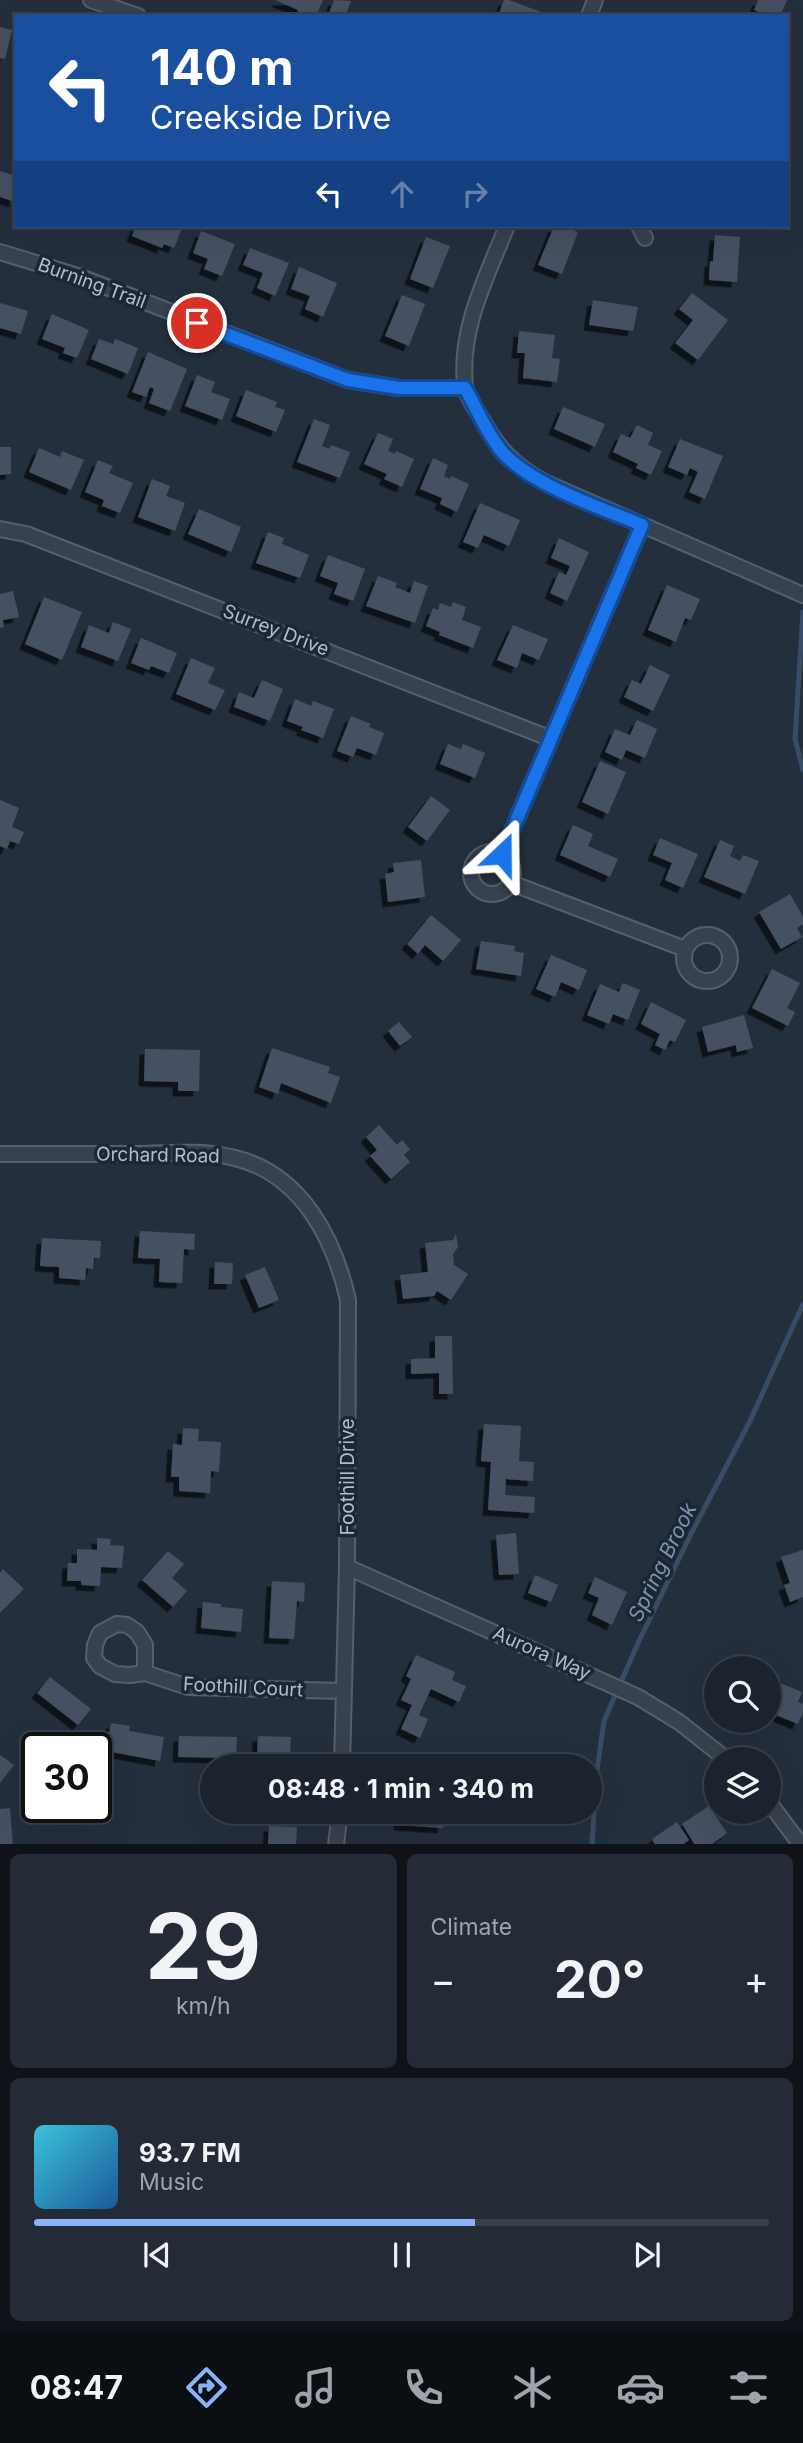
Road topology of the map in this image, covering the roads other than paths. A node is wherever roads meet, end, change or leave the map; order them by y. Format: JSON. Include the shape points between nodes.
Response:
{"nodes":[{"id":1,"x":91,"y":0,"type":"edge"},
{"id":2,"x":132,"y":14,"type":"edge"},
{"id":3,"x":506,"y":228,"type":"edge"},
{"id":4,"x":0,"y":252,"type":"edge"},
{"id":5,"x":465,"y":388,"type":"junction"},
{"id":6,"x":642,"y":525,"type":"junction"},
{"id":7,"x":0,"y":529,"type":"edge"},
{"id":8,"x":803,"y":595,"type":"edge"},
{"id":9,"x":549,"y":738,"type":"junction"},
{"id":10,"x":502,"y":854,"type":"junction"},
{"id":11,"x":510,"y":883,"type":"junction"},
{"id":12,"x":685,"y":949,"type":"dead end"},
{"id":13,"x":0,"y":1154,"type":"edge"},
{"id":14,"x":302,"y":1199,"type":"joint"},
{"id":15,"x":346,"y":1567,"type":"junction"},
{"id":16,"x":145,"y":1673,"type":"dead end"},
{"id":17,"x":343,"y":1691,"type":"junction"},
{"id":18,"x":710,"y":1747,"type":"edge"},
{"id":19,"x":342,"y":1754,"type":"edge"},
{"id":20,"x":781,"y":1817,"type":"edge"},
{"id":21,"x":339,"y":1824,"type":"edge"},
{"id":22,"x":801,"y":1842,"type":"edge"},
{"id":23,"x":337,"y":1844,"type":"edge"}],
"edges":[{"from":1,"to":2,"type":"street"},
{"from":3,"to":5,"type":"street","via":[[468,331]]},
{"from":4,"to":5,"type":"street","name":"Burning Trail","via":[[78,276],[348,380],[399,388]]},
{"from":5,"to":6,"type":"street","via":[[492,438],[510,460],[544,482]]},
{"from":6,"to":8,"type":"street"},
{"from":6,"to":9,"type":"street"},
{"from":7,"to":9,"type":"street","name":"Surrey Drive","via":[[39,538]]},
{"from":9,"to":10,"type":"street"},
{"from":10,"to":11,"type":"street","via":[[512,866]]},
{"from":10,"to":11,"type":"street","via":[[478,856],[471,879],[490,894]]},
{"from":11,"to":12,"type":"street"},
{"from":13,"to":14,"type":"street","name":"Orchard Road","via":[[219,1155],[264,1168]]},
{"from":14,"to":15,"type":"street","name":"Foothill Drive","via":[[333,1248],[348,1300]]},
{"from":15,"to":17,"type":"street","name":"Foothill Drive"},
{"from":15,"to":18,"type":"street","name":"Aurora Way","via":[[638,1697]]},
{"from":16,"to":17,"type":"street","name":"Foothill Court","via":[[188,1687]]},
{"from":17,"to":19,"type":"street","name":"Foothill Drive"},
{"from":20,"to":22,"type":"street"},
{"from":21,"to":23,"type":"street"}]}
